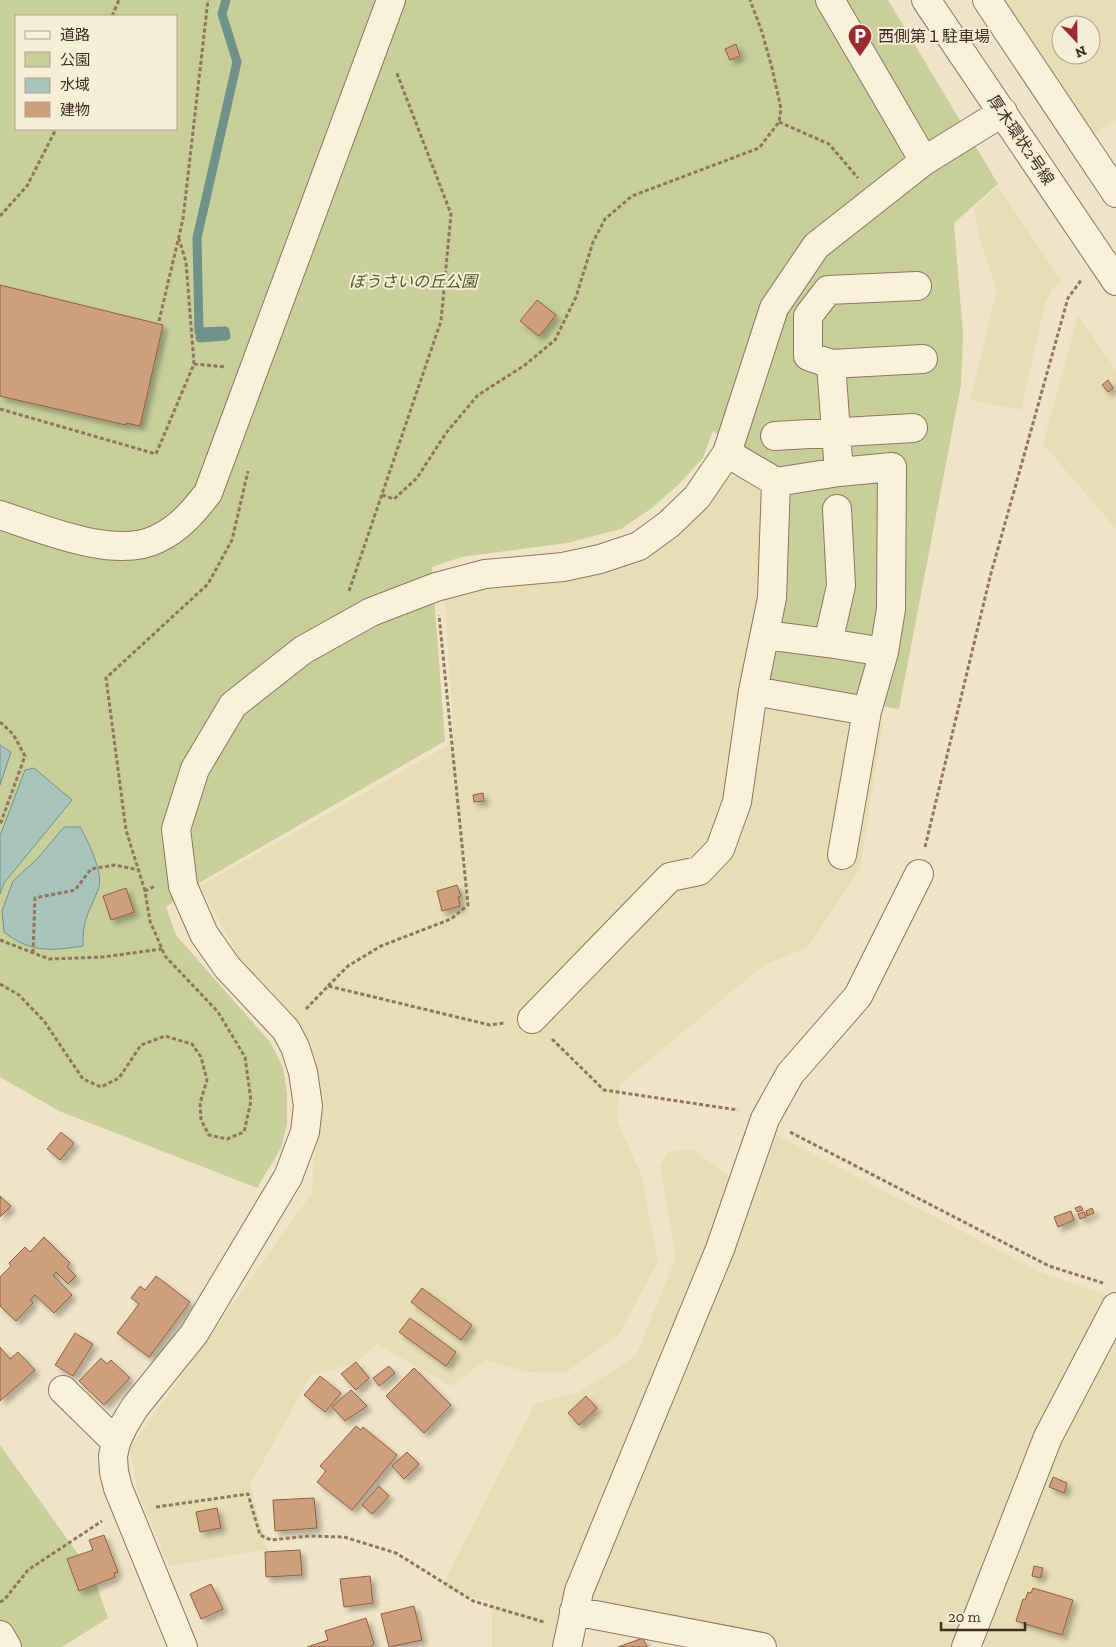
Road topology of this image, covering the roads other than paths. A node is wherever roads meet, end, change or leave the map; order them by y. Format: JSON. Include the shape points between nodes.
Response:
{"nodes":[{"id":1,"x":391,"y":0,"type":"edge"},
{"id":2,"x":830,"y":0,"type":"edge"},
{"id":3,"x":926,"y":0,"type":"edge"},
{"id":4,"x":987,"y":0,"type":"edge"},
{"id":5,"x":1003,"y":112,"type":"junction"},
{"id":6,"x":924,"y":161,"type":"junction"},
{"id":7,"x":1116,"y":193,"type":"edge"},
{"id":8,"x":1116,"y":281,"type":"edge"},
{"id":9,"x":917,"y":286,"type":"dead end"},
{"id":10,"x":923,"y":358,"type":"dead end"},
{"id":11,"x":831,"y":364,"type":"junction"},
{"id":12,"x":913,"y":428,"type":"dead end"},
{"id":13,"x":836,"y":432,"type":"junction"},
{"id":14,"x":775,"y":436,"type":"dead end"},
{"id":15,"x":728,"y":453,"type":"junction"},
{"id":16,"x":838,"y":472,"type":"junction"},
{"id":17,"x":776,"y":482,"type":"junction"},
{"id":18,"x":837,"y":509,"type":"dead end"},
{"id":19,"x":0,"y":515,"type":"edge"},
{"id":20,"x":765,"y":635,"type":"junction"},
{"id":21,"x":828,"y":643,"type":"junction"},
{"id":22,"x":884,"y":652,"type":"junction"},
{"id":23,"x":753,"y":691,"type":"junction"},
{"id":24,"x":867,"y":711,"type":"junction"},
{"id":25,"x":842,"y":855,"type":"dead end"},
{"id":26,"x":920,"y":874,"type":"road end"},
{"id":27,"x":532,"y":1019,"type":"road end"},
{"id":28,"x":1112,"y":1296,"type":"edge"},
{"id":29,"x":62,"y":1390,"type":"dead end"},
{"id":30,"x":116,"y":1442,"type":"junction"},
{"id":31,"x":570,"y":1629,"type":"edge"},
{"id":32,"x":0,"y":1635,"type":"edge"},
{"id":33,"x":7,"y":1647,"type":"edge"},
{"id":34,"x":183,"y":1647,"type":"edge"},
{"id":35,"x":762,"y":1647,"type":"edge"},
{"id":36,"x":966,"y":1647,"type":"edge"}],
"edges":[{"from":1,"to":19,"type":"street","via":[[208,493],[189,518],[156,540],[118,548],[80,540]]},
{"from":2,"to":6,"type":"street"},
{"from":3,"to":5,"type":"street","name":"厚木環状2号線"},
{"from":4,"to":7,"type":"street"},
{"from":5,"to":6,"type":"street"},
{"from":5,"to":8,"type":"street","name":"厚木環状2号線"},
{"from":6,"to":15,"type":"street","via":[[816,246],[774,308]]},
{"from":9,"to":11,"type":"street","via":[[828,290],[808,316],[808,356]]},
{"from":10,"to":11,"type":"street"},
{"from":11,"to":13,"type":"street"},
{"from":12,"to":13,"type":"street"},
{"from":13,"to":14,"type":"street"},
{"from":13,"to":16,"type":"street"},
{"from":15,"to":17,"type":"street"},
{"from":15,"to":30,"type":"street","via":[[697,497],[669,524],[639,546],[563,567],[485,574],[436,587],[371,612],[302,650],[233,705],[194,769],[176,829],[183,886],[204,934],[227,968],[286,1030],[295,1047],[308,1106],[305,1132],[288,1177],[194,1334],[135,1407]]},
{"from":16,"to":17,"type":"street"},
{"from":16,"to":22,"type":"street","via":[[892,468],[891,609]]},
{"from":17,"to":20,"type":"street","via":[[772,598]]},
{"from":18,"to":21,"type":"street","via":[[841,586]]},
{"from":20,"to":21,"type":"street"},
{"from":20,"to":23,"type":"street"},
{"from":21,"to":22,"type":"street"},
{"from":22,"to":24,"type":"street"},
{"from":23,"to":24,"type":"street"},
{"from":23,"to":27,"type":"street","via":[[737,802],[720,849],[699,872],[670,876]]},
{"from":24,"to":25,"type":"street"},
{"from":26,"to":31,"type":"street","via":[[858,996],[790,1074],[764,1119],[720,1249],[579,1591]]},
{"from":28,"to":36,"type":"street","via":[[1048,1437]]},
{"from":29,"to":30,"type":"street"},
{"from":30,"to":34,"type":"street","via":[[114,1472],[126,1511]]},
{"from":31,"to":35,"type":"street"},
{"from":32,"to":33,"type":"street"}]}
